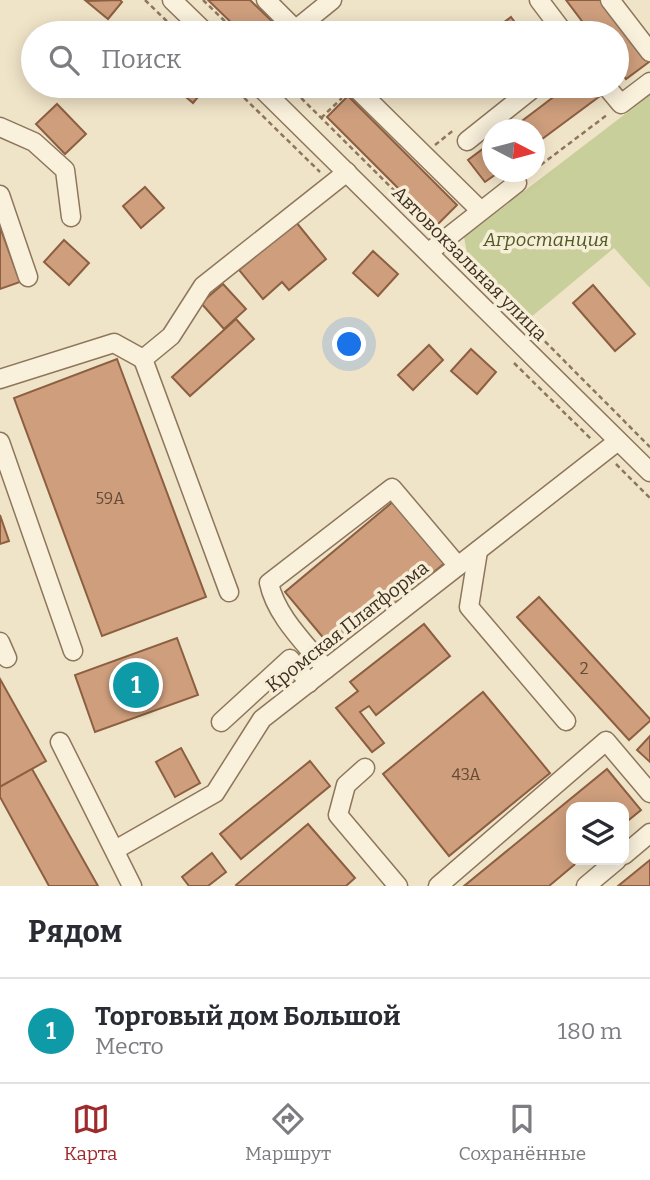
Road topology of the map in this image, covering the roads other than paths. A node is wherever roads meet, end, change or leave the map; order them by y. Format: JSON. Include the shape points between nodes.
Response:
{"nodes":[{"id":1,"x":172,"y":0,"type":"edge"},
{"id":2,"x":266,"y":0,"type":"edge"},
{"id":3,"x":332,"y":0,"type":"edge"},
{"id":4,"x":539,"y":0,"type":"edge"},
{"id":5,"x":610,"y":0,"type":"edge"},
{"id":6,"x":194,"y":21,"type":"edge"},
{"id":7,"x":286,"y":21,"type":"edge"},
{"id":8,"x":309,"y":21,"type":"edge"},
{"id":9,"x":555,"y":21,"type":"edge"},
{"id":10,"x":626,"y":21,"type":"edge"},
{"id":11,"x":629,"y":25,"type":"edge"},
{"id":12,"x":650,"y":52,"type":"edge"},
{"id":13,"x":650,"y":82,"type":"edge"},
{"id":14,"x":271,"y":98,"type":"edge"},
{"id":15,"x":366,"y":98,"type":"edge"},
{"id":16,"x":521,"y":98,"type":"edge"},
{"id":17,"x":616,"y":98,"type":"edge"},
{"id":18,"x":629,"y":98,"type":"edge"},
{"id":19,"x":629,"y":98,"type":"edge"},
{"id":20,"x":0,"y":127,"type":"edge"},
{"id":21,"x":467,"y":141,"type":"dead end"},
{"id":22,"x":347,"y":172,"type":"junction"},
{"id":23,"x":517,"y":183,"type":"dead end"},
{"id":24,"x":0,"y":195,"type":"edge"},
{"id":25,"x":480,"y":210,"type":"junction"},
{"id":26,"x":71,"y":217,"type":"dead end"},
{"id":27,"x":429,"y":252,"type":"junction"},
{"id":28,"x":28,"y":277,"type":"dead end"},
{"id":29,"x":143,"y":359,"type":"junction"},
{"id":30,"x":0,"y":379,"type":"edge"},
{"id":31,"x":618,"y":441,"type":"junction"},
{"id":32,"x":0,"y":442,"type":"edge"},
{"id":33,"x":650,"y":472,"type":"edge"},
{"id":34,"x":478,"y":551,"type":"junction"},
{"id":35,"x":458,"y":566,"type":"junction"},
{"id":36,"x":229,"y":593,"type":"dead end"},
{"id":37,"x":73,"y":651,"type":"dead end"},
{"id":38,"x":326,"y":669,"type":"junction"},
{"id":39,"x":309,"y":683,"type":"junction"},
{"id":40,"x":566,"y":721,"type":"dead end"},
{"id":41,"x":222,"y":722,"type":"dead end"},
{"id":42,"x":60,"y":742,"type":"dead end"},
{"id":43,"x":365,"y":768,"type":"dead end"},
{"id":44,"x":650,"y":793,"type":"edge"},
{"id":45,"x":650,"y":833,"type":"edge"},
{"id":46,"x":115,"y":850,"type":"junction"},
{"id":47,"x":629,"y":851,"type":"edge"},
{"id":48,"x":611,"y":865,"type":"edge"},
{"id":49,"x":132,"y":886,"type":"edge"},
{"id":50,"x":398,"y":886,"type":"edge"},
{"id":51,"x":438,"y":886,"type":"edge"},
{"id":52,"x":586,"y":886,"type":"edge"}],
"edges":[{"from":1,"to":6,"type":"street"},
{"from":2,"to":7,"type":"street"},
{"from":3,"to":8,"type":"street"},
{"from":4,"to":9,"type":"street"},
{"from":5,"to":10,"type":"street"},
{"from":11,"to":12,"type":"street"},
{"from":13,"to":18,"type":"street"},
{"from":14,"to":22,"type":"street","name":"Автовокзальная улица"},
{"from":15,"to":25,"type":"street"},
{"from":16,"to":21,"type":"street"},
{"from":17,"to":19,"type":"street","via":[[621,104]]},
{"from":20,"to":26,"type":"street","via":[[34,142],[65,170]]},
{"from":22,"to":27,"type":"street","name":"Автовокзальная улица"},
{"from":22,"to":29,"type":"street","via":[[203,286],[171,336]]},
{"from":23,"to":25,"type":"street"},
{"from":24,"to":28,"type":"street"},
{"from":25,"to":27,"type":"street"},
{"from":27,"to":31,"type":"street","name":"Автовокзальная улица"},
{"from":29,"to":30,"type":"street","via":[[114,343]]},
{"from":29,"to":36,"type":"street"},
{"from":31,"to":33,"type":"street","name":"Автовокзальная улица"},
{"from":31,"to":34,"type":"street","name":"Кромская Платформа"},
{"from":32,"to":37,"type":"street"},
{"from":34,"to":35,"type":"street","name":"Кромская Платформа"},
{"from":34,"to":40,"type":"street","via":[[469,607]]},
{"from":35,"to":38,"type":"street","name":"Кромская Платформа"},
{"from":35,"to":38,"type":"street","via":[[392,488],[269,583],[279,610]]},
{"from":38,"to":39,"type":"street","name":"Кромская Платформа"},
{"from":39,"to":41,"type":"street","via":[[290,659]]},
{"from":39,"to":46,"type":"street","name":"Кромская Платформа","via":[[262,719],[215,793]]},
{"from":42,"to":46,"type":"street"},
{"from":43,"to":50,"type":"street","via":[[346,785],[338,815]]},
{"from":44,"to":51,"type":"street","via":[[606,741]]},
{"from":45,"to":47,"type":"street"},
{"from":46,"to":49,"type":"street"},
{"from":48,"to":52,"type":"street"}]}
